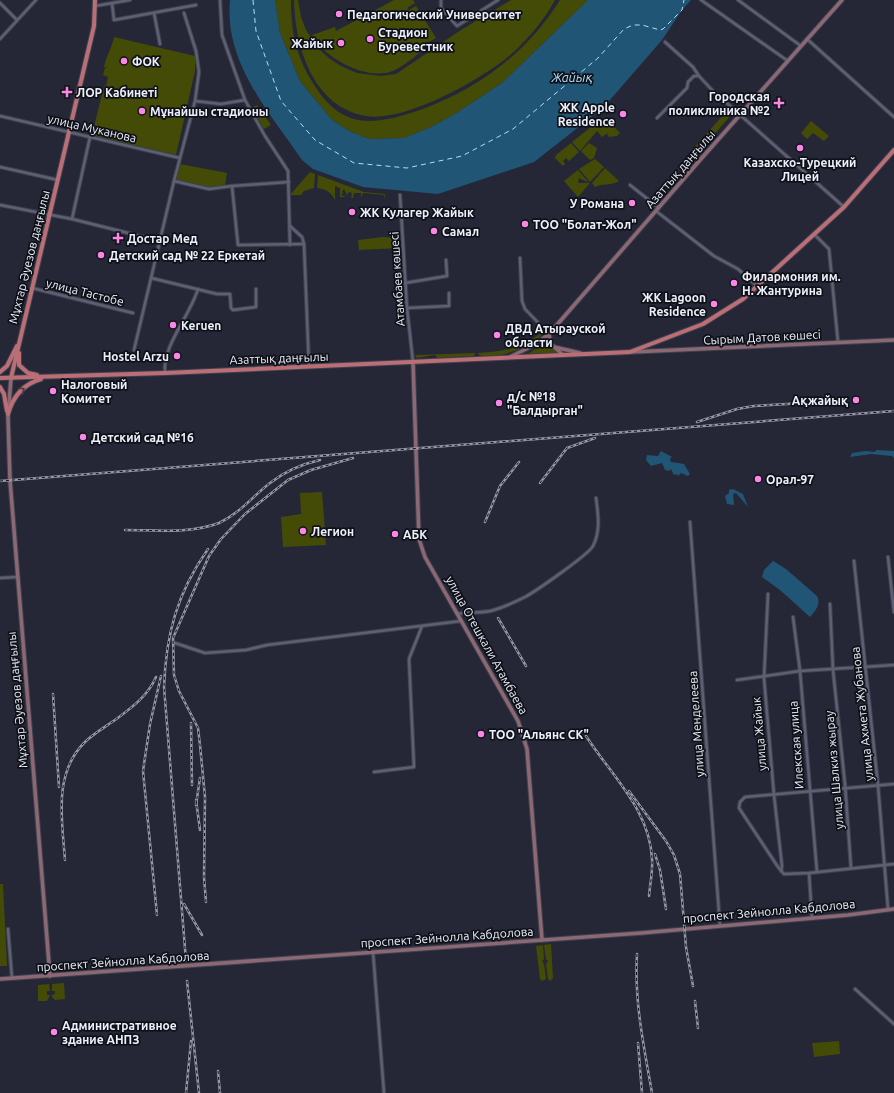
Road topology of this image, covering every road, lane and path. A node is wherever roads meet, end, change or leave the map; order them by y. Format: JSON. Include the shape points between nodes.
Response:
{"nodes":[{"id":1,"x":36,"y":0,"type":"edge"},
{"id":2,"x":95,"y":0,"type":"edge"},
{"id":3,"x":130,"y":0,"type":"edge"},
{"id":4,"x":220,"y":0,"type":"edge"},
{"id":5,"x":441,"y":0,"type":"edge"},
{"id":6,"x":498,"y":0,"type":"edge"},
{"id":7,"x":701,"y":0,"type":"edge"},
{"id":8,"x":738,"y":0,"type":"edge"},
{"id":9,"x":842,"y":0,"type":"edge"},
{"id":10,"x":0,"y":3,"type":"edge"},
{"id":11,"x":112,"y":3,"type":"junction"},
{"id":12,"x":196,"y":5,"type":"dead end"},
{"id":13,"x":95,"y":6,"type":"junction"},
{"id":14,"x":154,"y":13,"type":"junction"},
{"id":15,"x":184,"y":13,"type":"dead end"},
{"id":16,"x":17,"y":20,"type":"junction"},
{"id":17,"x":0,"y":39,"type":"edge"},
{"id":18,"x":808,"y":39,"type":"junction"},
{"id":19,"x":665,"y":42,"type":"dead end"},
{"id":20,"x":160,"y":44,"type":"dead end"},
{"id":21,"x":801,"y":46,"type":"junction"},
{"id":22,"x":788,"y":61,"type":"junction"},
{"id":23,"x":699,"y":76,"type":"junction"},
{"id":24,"x":245,"y":100,"type":"junction"},
{"id":25,"x":195,"y":101,"type":"junction"},
{"id":26,"x":0,"y":116,"type":"edge"},
{"id":27,"x":740,"y":116,"type":"junction"},
{"id":28,"x":894,"y":117,"type":"edge"},
{"id":29,"x":657,"y":118,"type":"dead end"},
{"id":30,"x":70,"y":132,"type":"junction"},
{"id":31,"x":90,"y":137,"type":"junction"},
{"id":32,"x":894,"y":150,"type":"edge"},
{"id":33,"x":180,"y":158,"type":"junction"},
{"id":34,"x":0,"y":166,"type":"edge"},
{"id":35,"x":58,"y":180,"type":"junction"},
{"id":36,"x":174,"y":181,"type":"junction"},
{"id":37,"x":289,"y":182,"type":"junction"},
{"id":38,"x":630,"y":185,"type":"dead end"},
{"id":39,"x":232,"y":186,"type":"junction"},
{"id":40,"x":400,"y":195,"type":"dead end"},
{"id":41,"x":0,"y":205,"type":"edge"},
{"id":42,"x":844,"y":206,"type":"junction"},
{"id":43,"x":658,"y":210,"type":"junction"},
{"id":44,"x":50,"y":214,"type":"junction"},
{"id":45,"x":72,"y":219,"type":"junction"},
{"id":46,"x":290,"y":226,"type":"junction"},
{"id":47,"x":814,"y":234,"type":"junction"},
{"id":48,"x":160,"y":241,"type":"junction"},
{"id":49,"x":304,"y":244,"type":"junction"},
{"id":50,"x":290,"y":245,"type":"junction"},
{"id":51,"x":520,"y":258,"type":"dead end"},
{"id":52,"x":446,"y":260,"type":"dead end"},
{"id":53,"x":151,"y":278,"type":"junction"},
{"id":54,"x":405,"y":283,"type":"junction"},
{"id":55,"x":757,"y":286,"type":"junction"},
{"id":56,"x":32,"y":288,"type":"junction"},
{"id":57,"x":256,"y":288,"type":"dead end"},
{"id":58,"x":198,"y":289,"type":"junction"},
{"id":59,"x":449,"y":293,"type":"dead end"},
{"id":60,"x":407,"y":308,"type":"junction"},
{"id":61,"x":133,"y":313,"type":"dead end"},
{"id":62,"x":550,"y":334,"type":"junction"},
{"id":63,"x":894,"y":340,"type":"edge"},
{"id":64,"x":19,"y":342,"type":"junction"},
{"id":65,"x":838,"y":343,"type":"junction"},
{"id":66,"x":554,"y":347,"type":"junction"},
{"id":67,"x":134,"y":350,"type":"dead end"},
{"id":68,"x":630,"y":352,"type":"junction"},
{"id":69,"x":592,"y":355,"type":"junction"},
{"id":70,"x":564,"y":356,"type":"junction"},
{"id":71,"x":509,"y":357,"type":"junction"},
{"id":72,"x":413,"y":362,"type":"junction"},
{"id":73,"x":309,"y":366,"type":"junction"},
{"id":74,"x":0,"y":372,"type":"edge"},
{"id":75,"x":165,"y":373,"type":"junction"},
{"id":76,"x":49,"y":377,"type":"junction"},
{"id":77,"x":0,"y":378,"type":"edge"},
{"id":78,"x":11,"y":378,"type":"junction"},
{"id":79,"x":0,"y":387,"type":"edge"},
{"id":80,"x":8,"y":414,"type":"junction"},
{"id":81,"x":596,"y":498,"type":"dead end"},
{"id":82,"x":690,"y":522,"type":"dead end"},
{"id":83,"x":888,"y":557,"type":"dead end"},
{"id":84,"x":854,"y":561,"type":"dead end"},
{"id":85,"x":17,"y":577,"type":"junction"},
{"id":86,"x":0,"y":578,"type":"edge"},
{"id":87,"x":768,"y":594,"type":"dead end"},
{"id":88,"x":830,"y":604,"type":"dead end"},
{"id":89,"x":894,"y":612,"type":"edge"},
{"id":90,"x":458,"y":614,"type":"junction"},
{"id":91,"x":793,"y":617,"type":"dead end"},
{"id":92,"x":462,"y":621,"type":"junction"},
{"id":93,"x":422,"y":626,"type":"junction"},
{"id":94,"x":175,"y":643,"type":"dead end"},
{"id":95,"x":894,"y":665,"type":"edge"},
{"id":96,"x":866,"y":667,"type":"junction"},
{"id":97,"x":833,"y":670,"type":"junction"},
{"id":98,"x":800,"y":671,"type":"junction"},
{"id":99,"x":764,"y":676,"type":"junction"},
{"id":100,"x":737,"y":680,"type":"dead end"},
{"id":101,"x":374,"y":772,"type":"dead end"},
{"id":102,"x":894,"y":784,"type":"edge"},
{"id":103,"x":878,"y":785,"type":"junction"},
{"id":104,"x":845,"y":789,"type":"junction"},
{"id":105,"x":809,"y":792,"type":"junction"},
{"id":106,"x":774,"y":795,"type":"junction"},
{"id":107,"x":894,"y":864,"type":"edge"},
{"id":108,"x":884,"y":865,"type":"junction"},
{"id":109,"x":851,"y":868,"type":"junction"},
{"id":110,"x":782,"y":872,"type":"junction"},
{"id":111,"x":817,"y":872,"type":"junction"},
{"id":112,"x":809,"y":873,"type":"junction"},
{"id":113,"x":888,"y":909,"type":"junction"},
{"id":114,"x":894,"y":909,"type":"edge"},
{"id":115,"x":812,"y":918,"type":"junction"},
{"id":116,"x":720,"y":926,"type":"junction"},
{"id":117,"x":8,"y":929,"type":"dead end"},
{"id":118,"x":542,"y":940,"type":"junction"},
{"id":119,"x":373,"y":952,"type":"junction"},
{"id":120,"x":50,"y":976,"type":"junction"},
{"id":121,"x":12,"y":979,"type":"junction"},
{"id":122,"x":0,"y":980,"type":"edge"},
{"id":123,"x":855,"y":988,"type":"dead end"},
{"id":124,"x":894,"y":1024,"type":"edge"},
{"id":125,"x":384,"y":1093,"type":"edge"}],
"edges":[{"from":1,"to":16,"type":"street"},
{"from":2,"to":13,"type":"main road","name":"Мұхтар Әуезов даңғылы"},
{"from":3,"to":11,"type":"street"},
{"from":4,"to":24,"type":"street","via":[[222,35]]},
{"from":5,"to":6,"type":"street","via":[[441,8],[456,26],[459,26]]},
{"from":7,"to":22,"type":"street"},
{"from":8,"to":21,"type":"street"},
{"from":9,"to":18,"type":"main road","name":"Азаттық даңғылы"},
{"from":10,"to":16,"type":"street"},
{"from":11,"to":13,"type":"street"},
{"from":11,"to":14,"type":"street","via":[[114,20]]},
{"from":12,"to":14,"type":"street"},
{"from":13,"to":30,"type":"main road","name":"Мұхтар Әуезов даңғылы","via":[[94,26]]},
{"from":14,"to":20,"type":"street"},
{"from":15,"to":25,"type":"street","via":[[196,51],[199,72]]},
{"from":16,"to":17,"type":"street"},
{"from":18,"to":21,"type":"main road","name":"Азаттық даңғылы"},
{"from":18,"to":28,"type":"street"},
{"from":19,"to":23,"type":"street","via":[[693,67]]},
{"from":21,"to":22,"type":"main road","name":"Азаттық даңғылы"},
{"from":22,"to":27,"type":"main road","name":"Азаттық даңғылы"},
{"from":23,"to":27,"type":"street"},
{"from":23,"to":29,"type":"street","via":[[694,76],[688,82],[687,88]]},
{"from":24,"to":25,"type":"street","via":[[221,104]]},
{"from":24,"to":37,"type":"street","via":[[287,169]]},
{"from":25,"to":33,"type":"street"},
{"from":26,"to":30,"type":"street","name":"улица Муканова"},
{"from":27,"to":42,"type":"street"},
{"from":27,"to":43,"type":"main road","name":"Азаттық даңғылы"},
{"from":30,"to":31,"type":"street","name":"улица Муканова"},
{"from":30,"to":35,"type":"main road","name":"Мұхтар Әуезов даңғылы"},
{"from":31,"to":33,"type":"street","name":"улица Муканова"},
{"from":31,"to":45,"type":"street"},
{"from":32,"to":42,"type":"main road","name":"Азаттық даңғылы"},
{"from":33,"to":36,"type":"street"},
{"from":34,"to":35,"type":"street"},
{"from":35,"to":44,"type":"main road","name":"Мұхтар Әуезов даңғылы"},
{"from":36,"to":39,"type":"street","via":[[209,189]]},
{"from":36,"to":48,"type":"street"},
{"from":37,"to":39,"type":"street"},
{"from":37,"to":46,"type":"street"},
{"from":38,"to":43,"type":"street"},
{"from":39,"to":50,"type":"street","via":[[238,245]]},
{"from":40,"to":54,"type":"street","name":"Атамбаев көшесі"},
{"from":41,"to":44,"type":"street"},
{"from":42,"to":47,"type":"main road","name":"Азаттық даңғылы"},
{"from":43,"to":55,"type":"street","via":[[714,256],[738,269]]},
{"from":43,"to":62,"type":"main road","name":"Азаттық даңғылы"},
{"from":44,"to":45,"type":"street"},
{"from":44,"to":56,"type":"main road","name":"Мұхтар Әуезов даңғылы"},
{"from":45,"to":48,"type":"street"},
{"from":46,"to":49,"type":"street","via":[[302,237]]},
{"from":46,"to":50,"type":"street"},
{"from":47,"to":55,"type":"main road","name":"Азаттық даңғылы"},
{"from":47,"to":65,"type":"street","via":[[829,249]]},
{"from":48,"to":53,"type":"street"},
{"from":49,"to":50,"type":"street"},
{"from":49,"to":73,"type":"street"},
{"from":51,"to":62,"type":"street","via":[[522,301],[525,309]]},
{"from":52,"to":54,"type":"street","via":[[447,276]]},
{"from":53,"to":58,"type":"street"},
{"from":53,"to":67,"type":"street"},
{"from":54,"to":60,"type":"street","name":"Атамбаев көшесі"},
{"from":55,"to":68,"type":"main road","name":"Азаттық даңғылы","via":[[743,299],[703,324]]},
{"from":56,"to":61,"type":"street","name":"улица Тастобе"},
{"from":56,"to":64,"type":"main road","name":"Мұхтар Әуезов даңғылы"},
{"from":57,"to":58,"type":"street","via":[[256,307],[233,310],[231,295]]},
{"from":58,"to":75,"type":"street","via":[[166,356]]},
{"from":59,"to":60,"type":"street","via":[[450,306]]},
{"from":60,"to":72,"type":"street","name":"Атамбаев көшесі"},
{"from":62,"to":66,"type":"main road"},
{"from":62,"to":71,"type":"main road","name":"Азаттық даңғылы"},
{"from":63,"to":65,"type":"main road","name":"Сырым Датов көшесі"},
{"from":64,"to":74,"type":"main road","via":[[7,366]]},
{"from":64,"to":76,"type":"main road","via":[[20,365],[28,373]]},
{"from":64,"to":78,"type":"main road","name":"Мұхтар Әуезов даңғылы"},
{"from":65,"to":68,"type":"main road","name":"Сырым Датов көшесі"},
{"from":66,"to":69,"type":"main road"},
{"from":66,"to":70,"type":"main road"},
{"from":68,"to":69,"type":"main road","name":"Азаттық даңғылы"},
{"from":69,"to":70,"type":"main road","name":"Азаттық даңғылы"},
{"from":70,"to":71,"type":"main road","name":"Азаттық даңғылы"},
{"from":71,"to":72,"type":"main road","name":"Азаттық даңғылы"},
{"from":72,"to":73,"type":"main road","name":"Азаттық даңғылы"},
{"from":72,"to":90,"type":"main road","name":"улица Отешкали Атамбаева","via":[[419,539],[425,557]]},
{"from":73,"to":75,"type":"main road","name":"Азаттық даңғылы"},
{"from":75,"to":76,"type":"main road","name":"Азаттық даңғылы"},
{"from":76,"to":78,"type":"main road"},
{"from":80,"to":76,"type":"main road","one_way":true,"via":[[13,400],[21,390],[36,380]]},
{"from":77,"to":78,"type":"main road"},
{"from":78,"to":80,"type":"main road","name":"Мұхтар Әуезов даңғылы"},
{"from":79,"to":80,"type":"main road"},
{"from":80,"to":85,"type":"main road","name":"Мұхтар Әуезов даңғылы"},
{"from":81,"to":90,"type":"street","via":[[596,536],[584,556],[526,597],[493,611]]},
{"from":82,"to":116,"type":"street","name":"улица Менделеева"},
{"from":83,"to":89,"type":"street"},
{"from":84,"to":96,"type":"street","name":"улица Ахмета Жубанова"},
{"from":85,"to":86,"type":"street"},
{"from":85,"to":120,"type":"main road","name":"Мұхтар Әуезов даңғылы"},
{"from":87,"to":99,"type":"street","name":"улица Жайык"},
{"from":88,"to":97,"type":"street","name":"улица Шалкиз жырау"},
{"from":90,"to":92,"type":"main road","name":"улица Отешкали Атамбаева"},
{"from":91,"to":98,"type":"street","name":"Илекская улица"},
{"from":92,"to":93,"type":"street"},
{"from":92,"to":118,"type":"main road","name":"улица Отешкали Атамбаева","via":[[518,720],[527,749]]},
{"from":93,"to":94,"type":"street","via":[[267,645],[246,650],[205,653]]},
{"from":93,"to":101,"type":"street","via":[[409,659],[414,767]]},
{"from":95,"to":96,"type":"street"},
{"from":96,"to":97,"type":"street"},
{"from":96,"to":103,"type":"street","name":"улица Ахмета Жубанова"},
{"from":97,"to":98,"type":"street"},
{"from":97,"to":104,"type":"street","name":"улица Шалкиз жырау"},
{"from":98,"to":99,"type":"street"},
{"from":98,"to":105,"type":"street","name":"Илекская улица"},
{"from":99,"to":100,"type":"street"},
{"from":99,"to":106,"type":"street","name":"улица Жайык"},
{"from":102,"to":103,"type":"street"},
{"from":103,"to":104,"type":"street"},
{"from":103,"to":108,"type":"street","name":"улица Ахмета Жубанова"},
{"from":104,"to":105,"type":"street"},
{"from":104,"to":109,"type":"street","name":"улица Шалкиз жырау"},
{"from":105,"to":106,"type":"street"},
{"from":105,"to":111,"type":"street","name":"Илекская улица"},
{"from":106,"to":110,"type":"street","name":"улица Жайык"},
{"from":106,"to":110,"type":"street","via":[[745,798],[739,805],[740,812]]},
{"from":107,"to":108,"type":"street"},
{"from":108,"to":109,"type":"street"},
{"from":108,"to":113,"type":"street","name":"улица Ахмета Жубанова"},
{"from":109,"to":111,"type":"street"},
{"from":110,"to":112,"type":"street"},
{"from":111,"to":112,"type":"street"},
{"from":112,"to":115,"type":"street"},
{"from":113,"to":114,"type":"main road","name":"проспект Зейнолла Кабдолова"},
{"from":113,"to":115,"type":"main road","name":"проспект Зейнолла Кабдолова"},
{"from":115,"to":116,"type":"main road","name":"проспект Зейнолла Кабдолова"},
{"from":116,"to":118,"type":"main road","name":"проспект Зейнолла Кабдолова"},
{"from":117,"to":121,"type":"street"},
{"from":118,"to":119,"type":"main road","name":"проспект Зейнолла Кабдолова"},
{"from":119,"to":120,"type":"main road","name":"проспект Зейнолла Кабдолова"},
{"from":119,"to":125,"type":"street"},
{"from":120,"to":121,"type":"main road","name":"проспект Зейнолла Кабдолова"},
{"from":121,"to":122,"type":"main road","name":"проспект Зейнолла Кабдолова"},
{"from":123,"to":124,"type":"street"}]}
